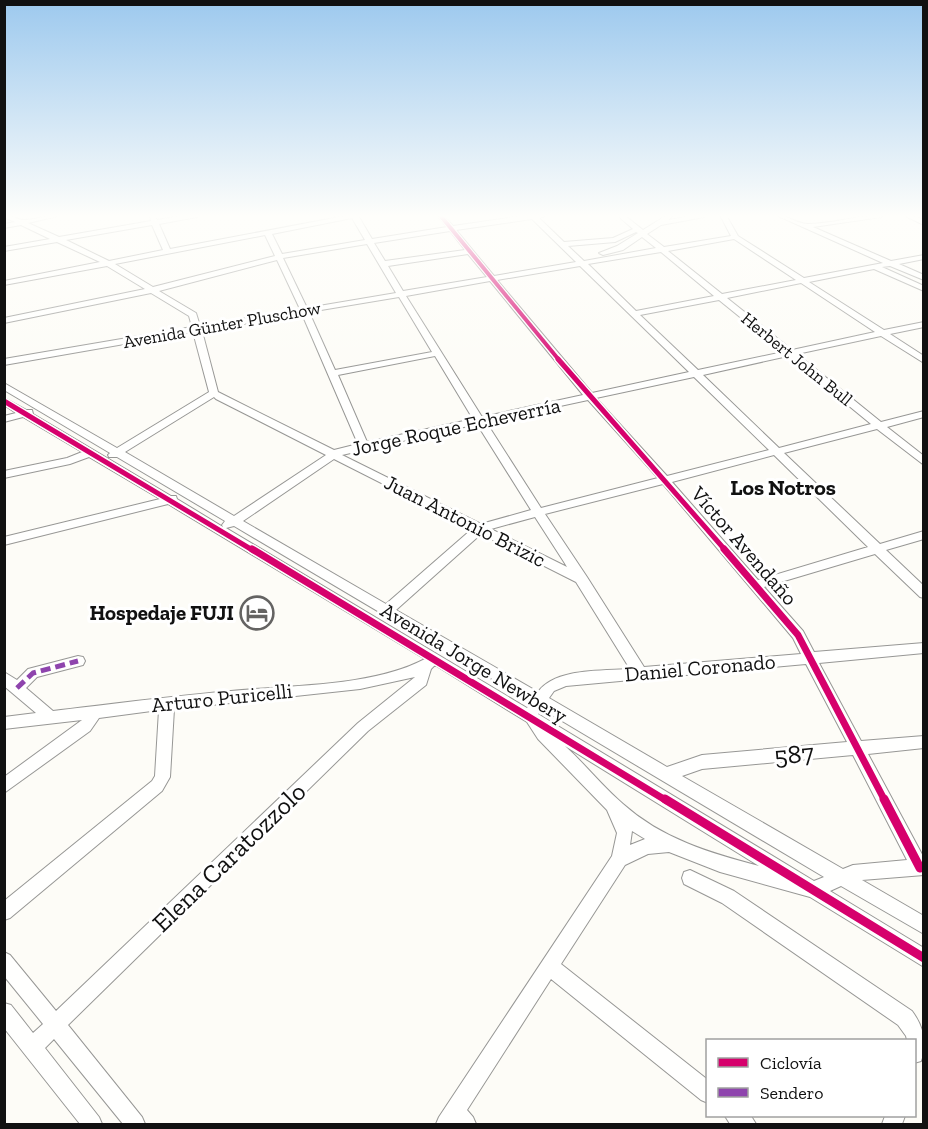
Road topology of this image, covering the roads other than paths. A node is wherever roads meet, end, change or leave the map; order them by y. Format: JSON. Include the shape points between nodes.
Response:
{"nodes":[{"id":1,"x":84,"y":268,"type":"edge"},
{"id":2,"x":116,"y":268,"type":"edge"},
{"id":3,"x":235,"y":268,"type":"edge"},
{"id":4,"x":284,"y":268,"type":"edge"},
{"id":5,"x":385,"y":268,"type":"edge"},
{"id":6,"x":484,"y":268,"type":"edge"},
{"id":7,"x":540,"y":268,"type":"edge"},
{"id":8,"x":586,"y":268,"type":"edge"},
{"id":9,"x":686,"y":268,"type":"edge"},
{"id":10,"x":781,"y":268,"type":"edge"},
{"id":11,"x":866,"y":268,"type":"edge"},
{"id":12,"x":877,"y":268,"type":"edge"},
{"id":13,"x":901,"y":268,"type":"edge"},
{"id":14,"x":491,"y":276,"type":"junction"},
{"id":15,"x":924,"y":278,"type":"edge"},
{"id":16,"x":803,"y":282,"type":"junction"},
{"id":17,"x":4,"y":283,"type":"edge"},
{"id":18,"x":152,"y":290,"type":"junction"},
{"id":19,"x":924,"y":290,"type":"edge"},
{"id":20,"x":398,"y":291,"type":"junction"},
{"id":21,"x":721,"y":297,"type":"junction"},
{"id":22,"x":302,"y":308,"type":"junction"},
{"id":23,"x":633,"y":314,"type":"junction"},
{"id":24,"x":4,"y":321,"type":"edge"},
{"id":25,"x":924,"y":324,"type":"edge"},
{"id":26,"x":198,"y":325,"type":"junction"},
{"id":27,"x":883,"y":334,"type":"junction"},
{"id":28,"x":438,"y":353,"type":"junction"},
{"id":29,"x":4,"y":354,"type":"edge"},
{"id":30,"x":791,"y":354,"type":"junction"},
{"id":31,"x":924,"y":360,"type":"edge"},
{"id":32,"x":4,"y":362,"type":"edge"},
{"id":33,"x":331,"y":374,"type":"junction"},
{"id":34,"x":696,"y":374,"type":"junction"},
{"id":35,"x":4,"y":387,"type":"edge"},
{"id":36,"x":214,"y":393,"type":"junction"},
{"id":37,"x":592,"y":398,"type":"junction"},
{"id":38,"x":4,"y":401,"type":"edge"},
{"id":39,"x":40,"y":406,"type":"junction"},
{"id":40,"x":25,"y":414,"type":"junction"},
{"id":41,"x":924,"y":414,"type":"edge"},
{"id":42,"x":4,"y":420,"type":"edge"},
{"id":43,"x":482,"y":422,"type":"junction"},
{"id":44,"x":878,"y":425,"type":"junction"},
{"id":45,"x":364,"y":446,"type":"junction"},
{"id":46,"x":118,"y":451,"type":"junction"},
{"id":47,"x":774,"y":452,"type":"junction"},
{"id":48,"x":89,"y":453,"type":"junction"},
{"id":49,"x":334,"y":454,"type":"junction"},
{"id":50,"x":102,"y":461,"type":"junction"},
{"id":51,"x":924,"y":462,"type":"edge"},
{"id":52,"x":4,"y":475,"type":"edge"},
{"id":53,"x":665,"y":480,"type":"junction"},
{"id":54,"x":184,"y":490,"type":"junction"},
{"id":55,"x":168,"y":501,"type":"junction"},
{"id":56,"x":539,"y":511,"type":"junction"},
{"id":57,"x":234,"y":521,"type":"junction"},
{"id":58,"x":479,"y":529,"type":"junction"},
{"id":59,"x":220,"y":530,"type":"junction"},
{"id":60,"x":924,"y":535,"type":"edge"},
{"id":61,"x":4,"y":541,"type":"edge"},
{"id":62,"x":876,"y":549,"type":"junction"},
{"id":63,"x":583,"y":580,"type":"junction"},
{"id":64,"x":755,"y":585,"type":"junction"},
{"id":65,"x":924,"y":594,"type":"edge"},
{"id":66,"x":386,"y":611,"type":"junction"},
{"id":67,"x":924,"y":648,"type":"edge"},
{"id":68,"x":812,"y":659,"type":"junction"},
{"id":69,"x":78,"y":661,"type":"dead end"},
{"id":70,"x":429,"y":663,"type":"junction"},
{"id":71,"x":640,"y":673,"type":"junction"},
{"id":72,"x":4,"y":676,"type":"edge"},
{"id":73,"x":17,"y":688,"type":"junction"},
{"id":74,"x":538,"y":700,"type":"junction"},
{"id":75,"x":167,"y":704,"type":"junction"},
{"id":76,"x":95,"y":712,"type":"junction"},
{"id":77,"x":529,"y":716,"type":"junction"},
{"id":78,"x":51,"y":718,"type":"junction"},
{"id":79,"x":4,"y":723,"type":"edge"},
{"id":80,"x":924,"y":742,"type":"edge"},
{"id":81,"x":859,"y":747,"type":"junction"},
{"id":82,"x":666,"y":774,"type":"junction"},
{"id":83,"x":4,"y":786,"type":"edge"},
{"id":84,"x":611,"y":804,"type":"junction"},
{"id":85,"x":672,"y":845,"type":"junction"},
{"id":86,"x":619,"y":859,"type":"junction"},
{"id":87,"x":922,"y":868,"type":"edge"},
{"id":88,"x":842,"y":877,"type":"junction"},
{"id":89,"x":690,"y":878,"type":"dead end"},
{"id":90,"x":813,"y":890,"type":"junction"},
{"id":91,"x":4,"y":912,"type":"edge"},
{"id":92,"x":924,"y":926,"type":"edge"},
{"id":93,"x":924,"y":958,"type":"edge"},
{"id":94,"x":4,"y":961,"type":"edge"},
{"id":95,"x":549,"y":966,"type":"junction"},
{"id":96,"x":5,"y":1015,"type":"edge"},
{"id":97,"x":55,"y":1025,"type":"junction"},
{"id":98,"x":32,"y":1047,"type":"junction"},
{"id":99,"x":916,"y":1050,"type":"edge"},
{"id":100,"x":706,"y":1091,"type":"edge"},
{"id":101,"x":455,"y":1120,"type":"edge"},
{"id":102,"x":92,"y":1125,"type":"edge"},
{"id":103,"x":135,"y":1125,"type":"edge"}],
"edges":[{"from":1,"to":17,"type":"street"},
{"from":2,"to":18,"type":"street"},
{"from":3,"to":18,"type":"street"},
{"from":4,"to":22,"type":"street"},
{"from":5,"to":20,"type":"street"},
{"from":6,"to":14,"type":"street","name":"Víctor Avendaño"},
{"from":7,"to":14,"type":"street","name":"Avenida Günter Pluschow"},
{"from":8,"to":23,"type":"street"},
{"from":9,"to":21,"type":"street","name":"Herbert John Bull"},
{"from":10,"to":16,"type":"street"},
{"from":11,"to":16,"type":"street"},
{"from":12,"to":19,"type":"street"},
{"from":13,"to":15,"type":"street"},
{"from":14,"to":20,"type":"street","name":"Avenida Günter Pluschow"},
{"from":14,"to":37,"type":"street","name":"Víctor Avendaño"},
{"from":16,"to":21,"type":"street"},
{"from":16,"to":27,"type":"street"},
{"from":18,"to":24,"type":"street"},
{"from":18,"to":26,"type":"street","via":[[192,314]]},
{"from":20,"to":22,"type":"street","name":"Avenida Günter Pluschow"},
{"from":20,"to":28,"type":"street"},
{"from":21,"to":23,"type":"street"},
{"from":21,"to":30,"type":"street","name":"Herbert John Bull"},
{"from":22,"to":26,"type":"street","name":"Avenida Günter Pluschow"},
{"from":22,"to":33,"type":"street"},
{"from":23,"to":34,"type":"street"},
{"from":25,"to":27,"type":"street","name":"Jorge Roque Echeverría"},
{"from":26,"to":29,"type":"street","name":"Avenida Günter Pluschow"},
{"from":26,"to":32,"type":"street","name":"Avenida Günter Pluschow"},
{"from":26,"to":36,"type":"street"},
{"from":27,"to":30,"type":"street","name":"Jorge Roque Echeverría"},
{"from":27,"to":31,"type":"street"},
{"from":28,"to":33,"type":"street"},
{"from":28,"to":43,"type":"street"},
{"from":30,"to":34,"type":"street","name":"Jorge Roque Echeverría"},
{"from":30,"to":44,"type":"street","name":"Herbert John Bull"},
{"from":33,"to":45,"type":"street"},
{"from":34,"to":37,"type":"street","name":"Jorge Roque Echeverría"},
{"from":34,"to":47,"type":"street"},
{"from":35,"to":39,"type":"street","name":"Avenida Jorge Newbery"},
{"from":36,"to":46,"type":"street"},
{"from":36,"to":49,"type":"street","name":"Juan Antonio Brizic"},
{"from":37,"to":43,"type":"street","name":"Jorge Roque Echeverría"},
{"from":37,"to":53,"type":"street","name":"Víctor Avendaño"},
{"from":38,"to":40,"type":"street","name":"Avenida Jorge Newbery"},
{"from":39,"to":40,"type":"street"},
{"from":39,"to":46,"type":"street","name":"Avenida Jorge Newbery"},
{"from":40,"to":42,"type":"street"},
{"from":40,"to":48,"type":"street","name":"Avenida Jorge Newbery"},
{"from":41,"to":44,"type":"street"},
{"from":43,"to":45,"type":"street","name":"Jorge Roque Echeverría"},
{"from":43,"to":56,"type":"street"},
{"from":44,"to":47,"type":"street"},
{"from":44,"to":51,"type":"street","name":"Herbert John Bull"},
{"from":45,"to":49,"type":"street","name":"Jorge Roque Echeverría"},
{"from":46,"to":50,"type":"street"},
{"from":46,"to":54,"type":"street","name":"Avenida Jorge Newbery"},
{"from":47,"to":53,"type":"street"},
{"from":47,"to":62,"type":"street"},
{"from":48,"to":50,"type":"street","name":"Avenida Jorge Newbery"},
{"from":48,"to":52,"type":"street"},
{"from":49,"to":57,"type":"street","name":"Jorge Roque Echeverría"},
{"from":49,"to":58,"type":"street","name":"Juan Antonio Brizic"},
{"from":50,"to":55,"type":"street","name":"Avenida Jorge Newbery"},
{"from":53,"to":56,"type":"street"},
{"from":53,"to":64,"type":"street","name":"Víctor Avendaño"},
{"from":54,"to":55,"type":"street"},
{"from":54,"to":57,"type":"street","name":"Avenida Jorge Newbery"},
{"from":55,"to":59,"type":"street","name":"Avenida Jorge Newbery"},
{"from":55,"to":61,"type":"street"},
{"from":56,"to":58,"type":"street"},
{"from":56,"to":63,"type":"street"},
{"from":57,"to":59,"type":"street","name":"Jorge Roque Echeverría"},
{"from":57,"to":66,"type":"street","name":"Avenida Jorge Newbery"},
{"from":58,"to":63,"type":"street","name":"Juan Antonio Brizic"},
{"from":58,"to":66,"type":"street"},
{"from":59,"to":70,"type":"street","name":"Avenida Jorge Newbery"},
{"from":60,"to":62,"type":"street"},
{"from":62,"to":64,"type":"street"},
{"from":62,"to":65,"type":"street"},
{"from":63,"to":71,"type":"street"},
{"from":64,"to":68,"type":"street","name":"Víctor Avendaño","via":[[798,635]]},
{"from":66,"to":74,"type":"street","name":"Avenida Jorge Newbery"},
{"from":67,"to":68,"type":"street","name":"Daniel Coronado"},
{"from":68,"to":71,"type":"street","name":"Daniel Coronado"},
{"from":68,"to":81,"type":"street","name":"Víctor Avendaño"},
{"from":69,"to":73,"type":"street","via":[[33,673]]},
{"from":70,"to":75,"type":"street","name":"Arturo Puricelli","via":[[396,677],[353,685]]},
{"from":70,"to":77,"type":"street","name":"Avenida Jorge Newbery"},
{"from":70,"to":97,"type":"street","name":"Elena Caratozzolo","via":[[421,681],[363,727]]},
{"from":71,"to":74,"type":"street","name":"Daniel Coronado","via":[[557,682]]},
{"from":72,"to":73,"type":"street"},
{"from":73,"to":78,"type":"street"},
{"from":74,"to":77,"type":"street","name":"Daniel Coronado"},
{"from":74,"to":82,"type":"street","name":"Avenida Jorge Newbery"},
{"from":75,"to":76,"type":"street","name":"Arturo Puricelli"},
{"from":75,"to":91,"type":"street","via":[[162,777],[156,786]]},
{"from":76,"to":78,"type":"street","name":"Arturo Puricelli"},
{"from":76,"to":83,"type":"street","via":[[85,727]]},
{"from":77,"to":84,"type":"street","via":[[537,729]]},
{"from":77,"to":90,"type":"street","name":"Avenida Jorge Newbery"},
{"from":78,"to":79,"type":"street","name":"Arturo Puricelli"},
{"from":80,"to":81,"type":"street","name":"587"},
{"from":81,"to":82,"type":"street","name":"587","via":[[702,762]]},
{"from":81,"to":87,"type":"street","name":"Víctor Avendaño"},
{"from":82,"to":88,"type":"street","name":"Avenida Jorge Newbery"},
{"from":84,"to":85,"type":"street","via":[[645,831]]},
{"from":84,"to":86,"type":"street","via":[[625,833]]},
{"from":85,"to":86,"type":"street","via":[[652,844]]},
{"from":85,"to":90,"type":"street","via":[[755,875]]},
{"from":86,"to":95,"type":"street"},
{"from":87,"to":88,"type":"street"},
{"from":88,"to":90,"type":"street"},
{"from":88,"to":92,"type":"street","name":"Avenida Jorge Newbery"},
{"from":89,"to":99,"type":"street","via":[[728,897],[905,1018],[915,1032]]},
{"from":90,"to":93,"type":"street","name":"Avenida Jorge Newbery"},
{"from":94,"to":97,"type":"street"},
{"from":95,"to":100,"type":"street"},
{"from":95,"to":101,"type":"street"},
{"from":96,"to":98,"type":"street"},
{"from":97,"to":98,"type":"street","name":"Elena Caratozzolo"},
{"from":97,"to":103,"type":"street"},
{"from":98,"to":102,"type":"street"}]}
